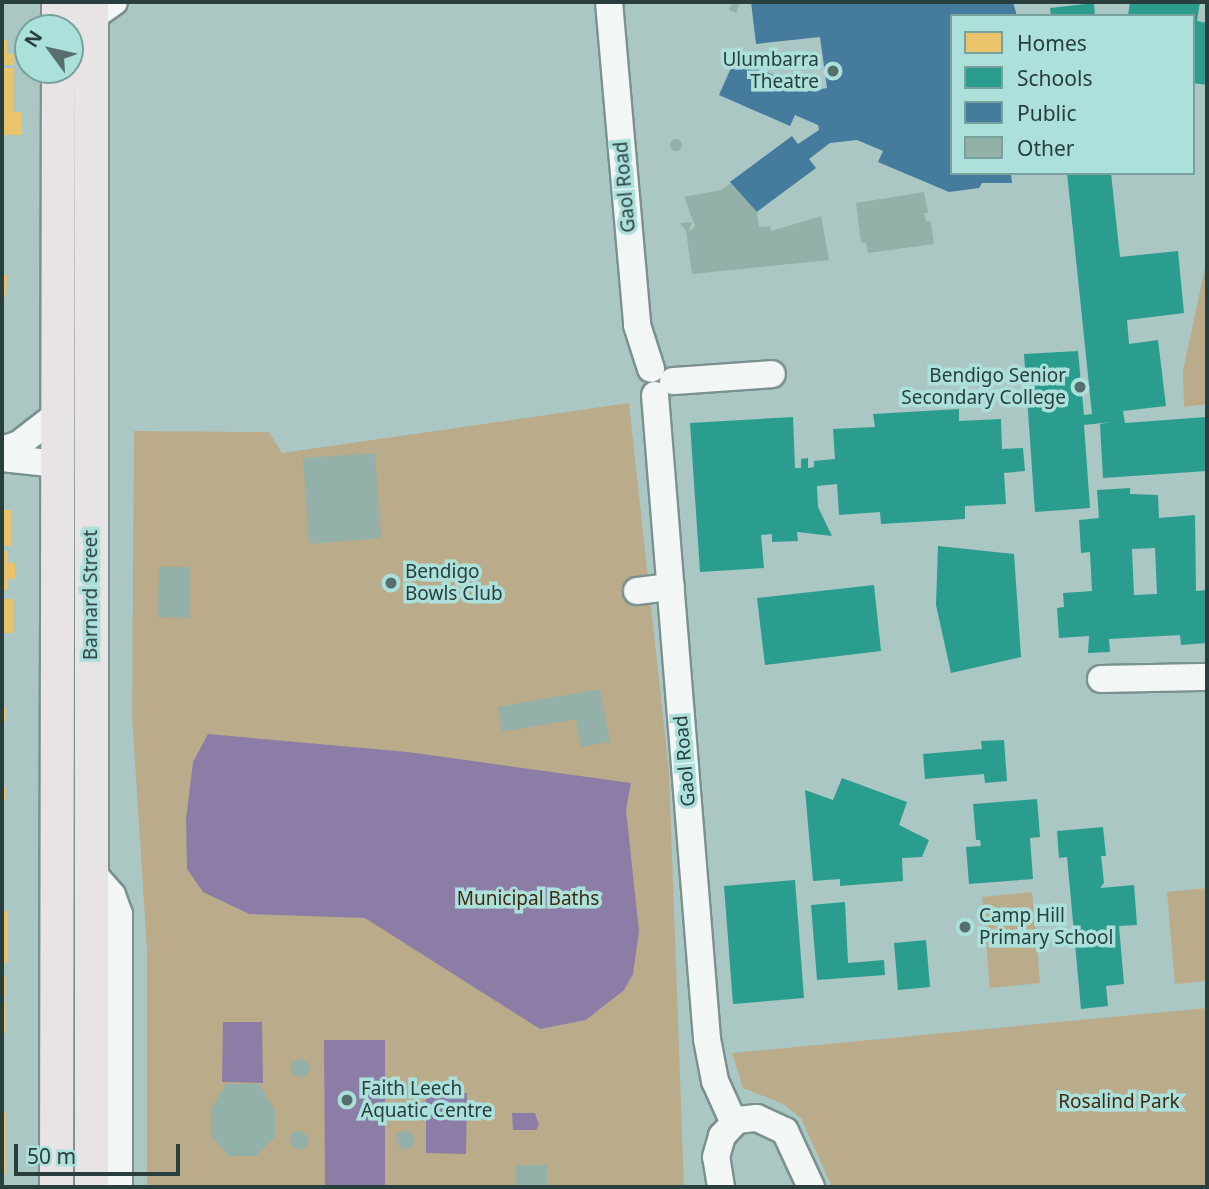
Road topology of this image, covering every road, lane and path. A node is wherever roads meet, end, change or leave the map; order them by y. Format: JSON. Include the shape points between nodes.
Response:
{"nodes":[{"id":1,"x":609,"y":2,"type":"edge"},
{"id":2,"x":93,"y":6,"type":"edge"},
{"id":3,"x":58,"y":84,"type":"edge"},
{"id":4,"x":57,"y":208,"type":"junction"},
{"id":5,"x":91,"y":236,"type":"junction"},
{"id":6,"x":772,"y":374,"type":"dead end"},
{"id":7,"x":660,"y":382,"type":"junction"},
{"id":8,"x":58,"y":414,"type":"junction"},
{"id":9,"x":2,"y":450,"type":"edge"},
{"id":10,"x":2,"y":458,"type":"edge"},
{"id":11,"x":58,"y":464,"type":"junction"},
{"id":12,"x":671,"y":587,"type":"junction"},
{"id":13,"x":637,"y":591,"type":"dead end"},
{"id":14,"x":1207,"y":676,"type":"edge"},
{"id":15,"x":1101,"y":679,"type":"dead end"},
{"id":16,"x":1207,"y":702,"type":"edge"},
{"id":17,"x":91,"y":766,"type":"junction"},
{"id":18,"x":91,"y":871,"type":"junction"},
{"id":19,"x":57,"y":992,"type":"junction"},
{"id":20,"x":91,"y":1030,"type":"junction"},
{"id":21,"x":118,"y":1081,"type":"junction"},
{"id":22,"x":733,"y":1123,"type":"junction"},
{"id":23,"x":90,"y":1129,"type":"junction"},
{"id":24,"x":60,"y":1187,"type":"edge"},
{"id":25,"x":91,"y":1187,"type":"edge"},
{"id":26,"x":119,"y":1187,"type":"edge"},
{"id":27,"x":722,"y":1187,"type":"edge"},
{"id":28,"x":811,"y":1187,"type":"edge"}],
"edges":[{"from":1,"to":7,"type":"street","name":"Gaol Road","via":[[637,325]]},
{"from":2,"to":4,"type":"main road","via":[[73,80]]},
{"from":2,"to":5,"type":"main road","name":"Barnard Street"},
{"from":3,"to":4,"type":"main road","name":"Barnard Street"},
{"from":4,"to":8,"type":"main road","name":"Barnard Street"},
{"from":5,"to":11,"type":"main road","via":[[78,299],[76,451],[68,463]]},
{"from":5,"to":17,"type":"main road","name":"Barnard Street"},
{"from":6,"to":7,"type":"street"},
{"from":7,"to":12,"type":"street","name":"Gaol Road"},
{"from":8,"to":9,"type":"street","via":[[19,444]]},
{"from":8,"to":11,"type":"main road","name":"Barnard Street"},
{"from":10,"to":11,"type":"street"},
{"from":11,"to":19,"type":"main road","name":"Barnard Street"},
{"from":12,"to":13,"type":"street"},
{"from":12,"to":22,"type":"street","name":"Gaol Road","via":[[712,1071]]},
{"from":14,"to":15,"type":"street"},
{"from":14,"to":16,"type":"street"},
{"from":17,"to":18,"type":"main road","name":"Barnard Street"},
{"from":17,"to":19,"type":"main road","via":[[73,786],[68,943]]},
{"from":18,"to":20,"type":"main road","name":"Barnard Street"},
{"from":18,"to":21,"type":"street","via":[[112,895],[119,914]]},
{"from":19,"to":24,"type":"main road","name":"Barnard Street"},
{"from":20,"to":23,"type":"main road","name":"Barnard Street"},
{"from":20,"to":24,"type":"main road"},
{"from":21,"to":23,"type":"street"},
{"from":21,"to":26,"type":"street"},
{"from":22,"to":27,"type":"street","via":[[717,1150]]},
{"from":22,"to":28,"type":"street","via":[[765,1118],[780,1126],[795,1146]]},
{"from":23,"to":25,"type":"main road","name":"Barnard Street"}]}
